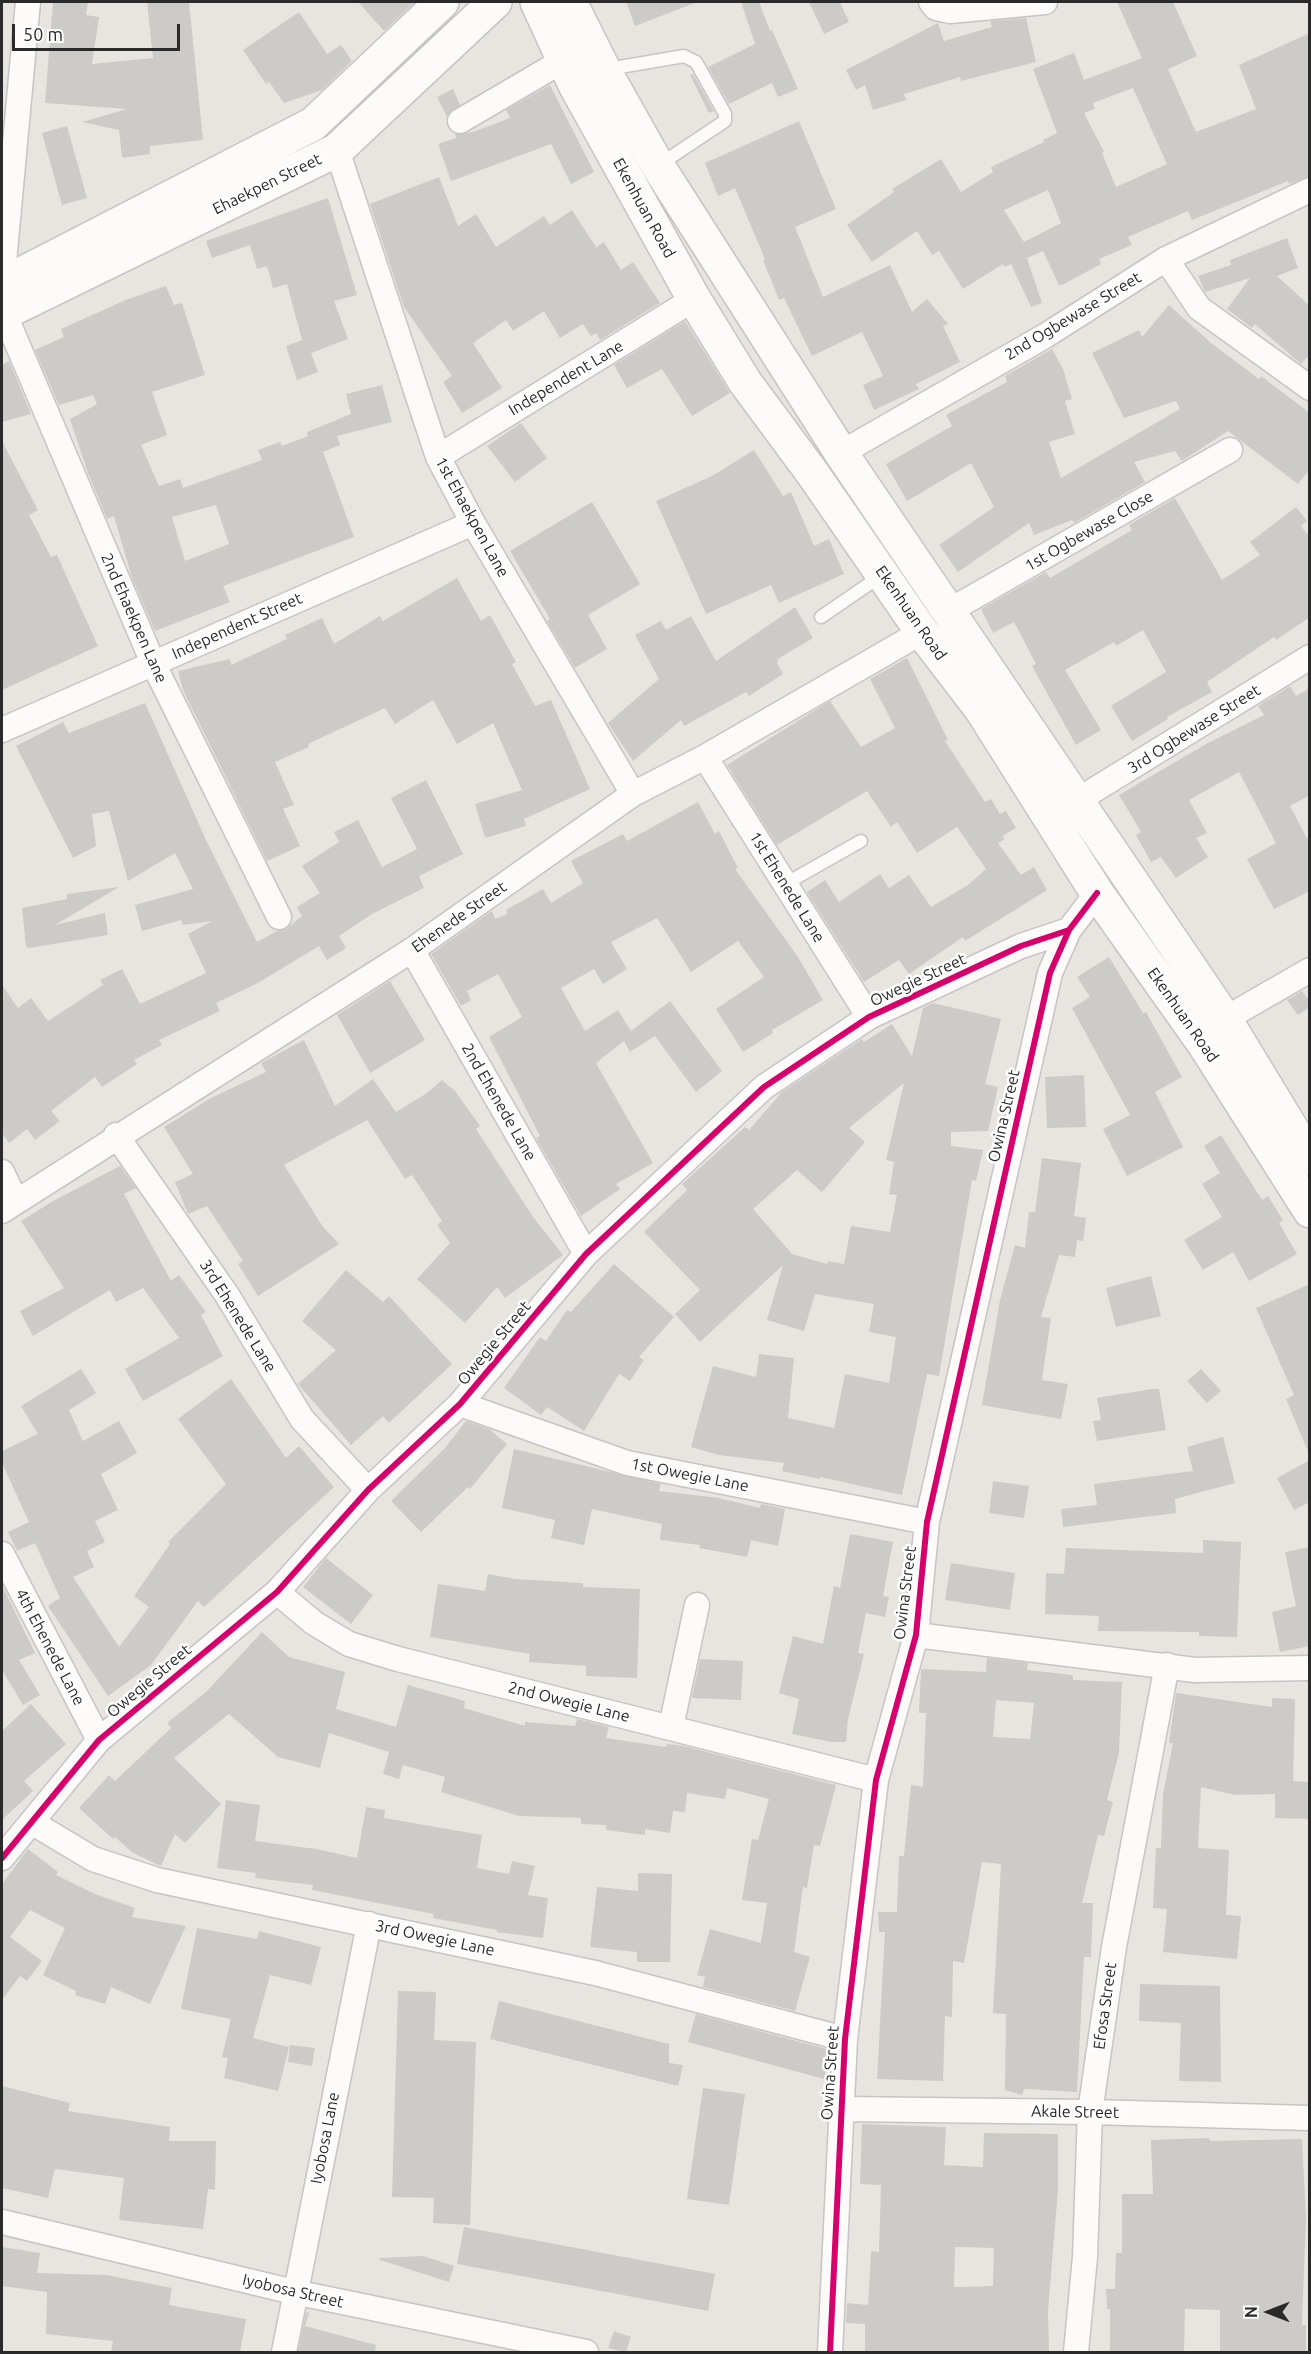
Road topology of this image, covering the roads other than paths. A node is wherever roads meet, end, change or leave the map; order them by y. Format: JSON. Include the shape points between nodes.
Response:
{"nodes":[{"id":1,"x":28,"y":2,"type":"edge"},
{"id":2,"x":495,"y":2,"type":"edge"},
{"id":3,"x":537,"y":2,"type":"edge"},
{"id":4,"x":931,"y":2,"type":"edge"},
{"id":5,"x":1045,"y":2,"type":"edge"},
{"id":6,"x":435,"y":3,"type":"edge"},
{"id":7,"x":577,"y":4,"type":"edge"},
{"id":8,"x":564,"y":60,"type":"junction"},
{"id":9,"x":604,"y":70,"type":"junction"},
{"id":10,"x":460,"y":121,"type":"dead end"},
{"id":11,"x":337,"y":150,"type":"junction"},
{"id":12,"x":658,"y":166,"type":"junction"},
{"id":13,"x":1310,"y":190,"type":"edge"},
{"id":14,"x":1166,"y":259,"type":"junction"},
{"id":15,"x":2,"y":299,"type":"edge"},
{"id":16,"x":694,"y":299,"type":"junction"},
{"id":17,"x":1310,"y":388,"type":"edge"},
{"id":18,"x":1230,"y":450,"type":"dead end"},
{"id":19,"x":841,"y":453,"type":"junction"},
{"id":20,"x":438,"y":457,"type":"junction"},
{"id":21,"x":473,"y":523,"type":"junction"},
{"id":22,"x":883,"y":575,"type":"junction"},
{"id":23,"x":949,"y":611,"type":"junction"},
{"id":24,"x":821,"y":617,"type":"dead end"},
{"id":25,"x":922,"y":632,"type":"junction"},
{"id":26,"x":1310,"y":657,"type":"edge"},
{"id":27,"x":153,"y":663,"type":"junction"},
{"id":28,"x":2,"y":730,"type":"edge"},
{"id":29,"x":705,"y":757,"type":"junction"},
{"id":30,"x":633,"y":794,"type":"junction"},
{"id":31,"x":1078,"y":800,"type":"junction"},
{"id":32,"x":861,"y":841,"type":"dead end"},
{"id":33,"x":785,"y":884,"type":"junction"},
{"id":34,"x":1097,"y":893,"type":"junction"},
{"id":35,"x":279,"y":917,"type":"dead end"},
{"id":36,"x":1069,"y":930,"type":"junction"},
{"id":37,"x":412,"y":950,"type":"junction"},
{"id":38,"x":1310,"y":970,"type":"edge"},
{"id":39,"x":869,"y":1017,"type":"junction"},
{"id":40,"x":1225,"y":1019,"type":"junction"},
{"id":41,"x":117,"y":1136,"type":"junction"},
{"id":42,"x":1310,"y":1159,"type":"edge"},
{"id":43,"x":2,"y":1172,"type":"edge"},
{"id":44,"x":9,"y":1207,"type":"edge"},
{"id":45,"x":1310,"y":1211,"type":"edge"},
{"id":46,"x":586,"y":1254,"type":"junction"},
{"id":47,"x":460,"y":1404,"type":"junction"},
{"id":48,"x":368,"y":1490,"type":"junction"},
{"id":49,"x":927,"y":1521,"type":"junction"},
{"id":50,"x":2,"y":1554,"type":"edge"},
{"id":51,"x":277,"y":1592,"type":"junction"},
{"id":52,"x":698,"y":1605,"type":"dead end"},
{"id":53,"x":916,"y":1635,"type":"junction"},
{"id":54,"x":1167,"y":1665,"type":"junction"},
{"id":55,"x":1310,"y":1668,"type":"edge"},
{"id":56,"x":671,"y":1727,"type":"junction"},
{"id":57,"x":99,"y":1740,"type":"junction"},
{"id":58,"x":876,"y":1780,"type":"junction"},
{"id":59,"x":33,"y":1823,"type":"junction"},
{"id":60,"x":2,"y":1858,"type":"edge"},
{"id":61,"x":369,"y":1923,"type":"junction"},
{"id":62,"x":845,"y":2039,"type":"junction"},
{"id":63,"x":841,"y":2109,"type":"junction"},
{"id":64,"x":1090,"y":2112,"type":"junction"},
{"id":65,"x":1310,"y":2118,"type":"edge"},
{"id":66,"x":2,"y":2222,"type":"edge"},
{"id":67,"x":294,"y":2292,"type":"junction"},
{"id":68,"x":284,"y":2352,"type":"edge"},
{"id":69,"x":586,"y":2352,"type":"edge"},
{"id":70,"x":830,"y":2352,"type":"edge"},
{"id":71,"x":1076,"y":2352,"type":"edge"}],
"edges":[{"from":1,"to":15,"type":"street"},
{"from":2,"to":11,"type":"main road","name":"Ehaekpen Street"},
{"from":3,"to":8,"type":"main road","name":"Ekenhuan Road"},
{"from":4,"to":5,"type":"street","via":[[936,8],[950,11]]},
{"from":6,"to":15,"type":"main road","name":"Ehaekpen Street","via":[[313,124]]},
{"from":7,"to":9,"type":"main road","name":"Ekenhuan Road"},
{"from":8,"to":10,"type":"street"},
{"from":8,"to":16,"type":"main road","name":"Ekenhuan Road"},
{"from":9,"to":12,"type":"main road","name":"Ekenhuan Road"},
{"from":9,"to":12,"type":"lane","via":[[684,56],[696,62],[725,114],[725,121]]},
{"from":11,"to":15,"type":"main road","name":"Ehaekpen Street"},
{"from":11,"to":20,"type":"street","name":"1st Ehaekpen Lane"},
{"from":12,"to":19,"type":"main road","name":"Ekenhuan Road"},
{"from":13,"to":14,"type":"street","name":"2nd Ogbewase Street"},
{"from":14,"to":17,"type":"street","via":[[1199,308]]},
{"from":14,"to":19,"type":"street","name":"2nd Ogbewase Street","via":[[1045,336]]},
{"from":15,"to":27,"type":"street","name":"2nd Ehaekpen Lane"},
{"from":16,"to":20,"type":"street","name":"Independent Lane"},
{"from":16,"to":22,"type":"main road","name":"Ekenhuan Road","via":[[746,382]]},
{"from":18,"to":23,"type":"street","name":"1st Ogbewase Close"},
{"from":19,"to":23,"type":"main road","name":"Ekenhuan Road"},
{"from":20,"to":21,"type":"street","name":"1st Ehaekpen Lane"},
{"from":21,"to":27,"type":"street","name":"Independent Street"},
{"from":21,"to":30,"type":"street","name":"1st Ehaekpen Lane"},
{"from":22,"to":24,"type":"lane"},
{"from":22,"to":25,"type":"main road","name":"Ekenhuan Road"},
{"from":23,"to":31,"type":"main road","name":"Ekenhuan Road"},
{"from":25,"to":29,"type":"street","name":"Ehenede Street"},
{"from":25,"to":34,"type":"main road","name":"Ekenhuan Road","via":[[981,709]]},
{"from":26,"to":31,"type":"street","name":"3rd Ogbewase Street"},
{"from":27,"to":28,"type":"street","name":"Independent Street"},
{"from":27,"to":35,"type":"street","name":"2nd Ehaekpen Lane"},
{"from":29,"to":30,"type":"street","name":"Ehenede Street"},
{"from":29,"to":33,"type":"street","name":"1st Ehenede Lane"},
{"from":30,"to":37,"type":"street","name":"Ehenede Street"},
{"from":31,"to":40,"type":"main road","name":"Ekenhuan Road"},
{"from":32,"to":33,"type":"lane"},
{"from":33,"to":39,"type":"street","name":"1st Ehenede Lane"},
{"from":34,"to":36,"type":"street","name":"Owina Street"},
{"from":34,"to":45,"type":"main road","name":"Ekenhuan Road","via":[[1204,1044]]},
{"from":36,"to":39,"type":"street","name":"Owegie Street","via":[[1021,946]]},
{"from":36,"to":49,"type":"street","name":"Owina Street","via":[[1050,973]]},
{"from":37,"to":41,"type":"street","name":"Ehenede Street"},
{"from":37,"to":46,"type":"street","name":"2nd Ehenede Lane"},
{"from":38,"to":40,"type":"street"},
{"from":39,"to":46,"type":"street","name":"Owegie Street","via":[[764,1087]]},
{"from":40,"to":42,"type":"main road","name":"Ekenhuan Road"},
{"from":41,"to":44,"type":"street","name":"Ehenede Street"},
{"from":41,"to":48,"type":"street","name":"3rd Ehenede Lane","via":[[227,1295],[302,1419]]},
{"from":43,"to":44,"type":"street"},
{"from":46,"to":47,"type":"street","name":"Owegie Street"},
{"from":47,"to":48,"type":"street","name":"Owegie Street"},
{"from":47,"to":49,"type":"street","name":"1st Owegie Lane","via":[[627,1463]]},
{"from":48,"to":51,"type":"street","name":"Owegie Street"},
{"from":49,"to":53,"type":"street","name":"Owina Street"},
{"from":50,"to":57,"type":"street","name":"4th Ehenede Lane"},
{"from":51,"to":56,"type":"street","name":"2nd Owegie Lane","via":[[314,1623],[349,1644]]},
{"from":51,"to":57,"type":"street","name":"Owegie Street"},
{"from":52,"to":56,"type":"street"},
{"from":53,"to":54,"type":"street"},
{"from":53,"to":58,"type":"street","name":"Owina Street"},
{"from":54,"to":55,"type":"street","via":[[1195,1670]]},
{"from":54,"to":64,"type":"street","name":"Efosa Street","via":[[1114,1947]]},
{"from":56,"to":58,"type":"street","name":"2nd Owegie Lane"},
{"from":57,"to":59,"type":"street","name":"Owegie Street"},
{"from":58,"to":62,"type":"street","name":"Owina Street"},
{"from":59,"to":60,"type":"street","name":"Owegie Street"},
{"from":59,"to":61,"type":"street","name":"3rd Owegie Lane","via":[[93,1859],[157,1880]]},
{"from":61,"to":62,"type":"street","name":"3rd Owegie Lane","via":[[595,1973]]},
{"from":61,"to":67,"type":"street","name":"Iyobosa Lane"},
{"from":62,"to":63,"type":"street","name":"Owina Street"},
{"from":63,"to":64,"type":"street","name":"Akale Street"},
{"from":63,"to":70,"type":"street","name":"Owina Street"},
{"from":64,"to":65,"type":"street","name":"Akale Street"},
{"from":64,"to":71,"type":"street","name":"Efosa Street","via":[[1085,2257]]},
{"from":66,"to":67,"type":"street","name":"Iyobosa Street"},
{"from":67,"to":68,"type":"street","name":"Iyobosa Lane"},
{"from":67,"to":69,"type":"street","name":"Iyobosa Street"}]}
